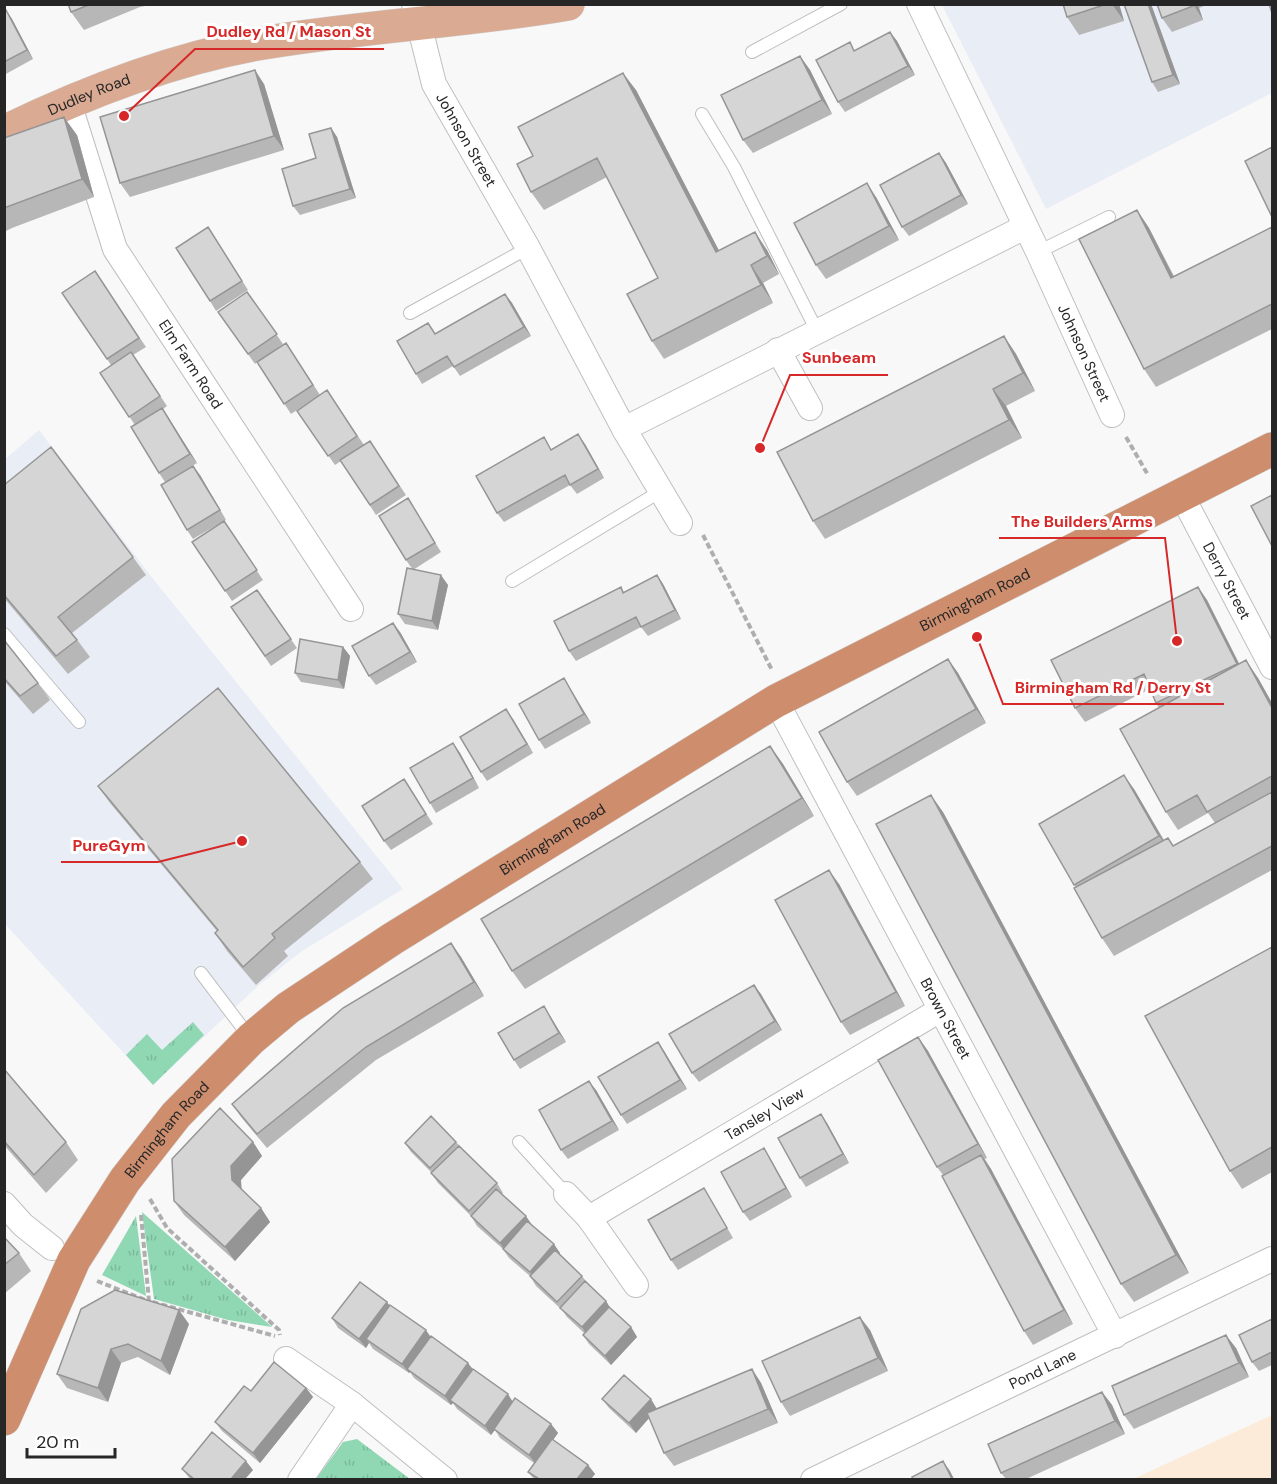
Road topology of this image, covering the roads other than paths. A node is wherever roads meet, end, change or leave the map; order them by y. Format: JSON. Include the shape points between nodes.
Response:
{"nodes":[{"id":1,"x":568,"y":4,"type":"edge"},
{"id":2,"x":841,"y":4,"type":"edge"},
{"id":3,"x":919,"y":4,"type":"edge"},
{"id":4,"x":416,"y":15,"type":"edge"},
{"id":5,"x":753,"y":52,"type":"dead end"},
{"id":6,"x":69,"y":103,"type":"junction"},
{"id":7,"x":702,"y":114,"type":"dead end"},
{"id":8,"x":4,"y":132,"type":"edge"},
{"id":9,"x":1109,"y":218,"type":"dead end"},
{"id":10,"x":1025,"y":227,"type":"junction"},
{"id":11,"x":528,"y":248,"type":"junction"},
{"id":12,"x":1038,"y":252,"type":"junction"},
{"id":13,"x":410,"y":313,"type":"dead end"},
{"id":14,"x":817,"y":331,"type":"junction"},
{"id":15,"x":778,"y":350,"type":"junction"},
{"id":16,"x":810,"y":408,"type":"dead end"},
{"id":17,"x":1113,"y":415,"type":"road end"},
{"id":18,"x":624,"y":429,"type":"junction"},
{"id":19,"x":1272,"y":449,"type":"edge"},
{"id":20,"x":661,"y":491,"type":"junction"},
{"id":21,"x":1182,"y":496,"type":"junction"},
{"id":22,"x":691,"y":527,"type":"road end"},
{"id":23,"x":512,"y":581,"type":"dead end"},
{"id":24,"x":351,"y":609,"type":"dead end"},
{"id":25,"x":4,"y":634,"type":"edge"},
{"id":26,"x":1272,"y":667,"type":"edge"},
{"id":27,"x":775,"y":687,"type":"junction"},
{"id":28,"x":79,"y":722,"type":"dead end"},
{"id":29,"x":201,"y":973,"type":"dead end"},
{"id":30,"x":940,"y":1010,"type":"junction"},
{"id":31,"x":251,"y":1040,"type":"junction"},
{"id":32,"x":519,"y":1142,"type":"dead end"},
{"id":33,"x":566,"y":1194,"type":"joint"},
{"id":34,"x":4,"y":1204,"type":"edge"},
{"id":35,"x":589,"y":1218,"type":"junction"},
{"id":36,"x":1272,"y":1259,"type":"edge"},
{"id":37,"x":61,"y":1260,"type":"junction"},
{"id":38,"x":636,"y":1285,"type":"dead end"},
{"id":39,"x":1114,"y":1336,"type":"junction"},
{"id":40,"x":286,"y":1359,"type":"dead end"},
{"id":41,"x":352,"y":1404,"type":"junction"},
{"id":42,"x":4,"y":1419,"type":"edge"},
{"id":43,"x":847,"y":1472,"type":"edge"},
{"id":44,"x":300,"y":1479,"type":"edge"},
{"id":45,"x":445,"y":1479,"type":"edge"},
{"id":46,"x":813,"y":1479,"type":"edge"}],
"edges":[{"from":1,"to":4,"type":"main road","name":"Dudley Road"},
{"from":2,"to":5,"type":"lane"},
{"from":3,"to":10,"type":"street","name":"Johnson Street"},
{"from":4,"to":6,"type":"main road","name":"Dudley Road","via":[[173,64]]},
{"from":4,"to":11,"type":"street","name":"Johnson Street","via":[[434,84]]},
{"from":6,"to":8,"type":"main road","name":"Dudley Road"},
{"from":6,"to":24,"type":"street","name":"Elm Farm Road","via":[[115,249]]},
{"from":7,"to":14,"type":"lane","via":[[750,197]]},
{"from":9,"to":12,"type":"lane"},
{"from":10,"to":12,"type":"street","name":"Johnson Street"},
{"from":10,"to":14,"type":"street"},
{"from":11,"to":13,"type":"lane"},
{"from":11,"to":18,"type":"street","name":"Johnson Street"},
{"from":12,"to":17,"type":"street","name":"Johnson Street"},
{"from":14,"to":15,"type":"street"},
{"from":15,"to":16,"type":"street"},
{"from":15,"to":18,"type":"street"},
{"from":18,"to":20,"type":"street","name":"Johnson Street"},
{"from":19,"to":21,"type":"highway","name":"Birmingham Road"},
{"from":20,"to":22,"type":"street","name":"Johnson Street"},
{"from":20,"to":23,"type":"lane"},
{"from":21,"to":26,"type":"street","name":"Derry Street"},
{"from":21,"to":27,"type":"highway","name":"Birmingham Road"},
{"from":25,"to":28,"type":"lane"},
{"from":27,"to":30,"type":"street","name":"Brown Street"},
{"from":27,"to":31,"type":"highway","name":"Birmingham Road","via":[[322,983]]},
{"from":29,"to":31,"type":"lane"},
{"from":30,"to":35,"type":"street","name":"Tansley View"},
{"from":30,"to":39,"type":"street","name":"Brown Street"},
{"from":31,"to":37,"type":"highway","name":"Birmingham Road","via":[[176,1115]]},
{"from":32,"to":33,"type":"lane"},
{"from":33,"to":35,"type":"street"},
{"from":34,"to":37,"type":"street"},
{"from":35,"to":38,"type":"street"},
{"from":36,"to":39,"type":"street","name":"Pond Lane"},
{"from":37,"to":42,"type":"highway","name":"Birmingham Road"},
{"from":39,"to":43,"type":"street","name":"Pond Lane"},
{"from":40,"to":41,"type":"street"},
{"from":41,"to":44,"type":"street"},
{"from":41,"to":45,"type":"street"},
{"from":43,"to":46,"type":"street","name":"Pond Lane"}]}
